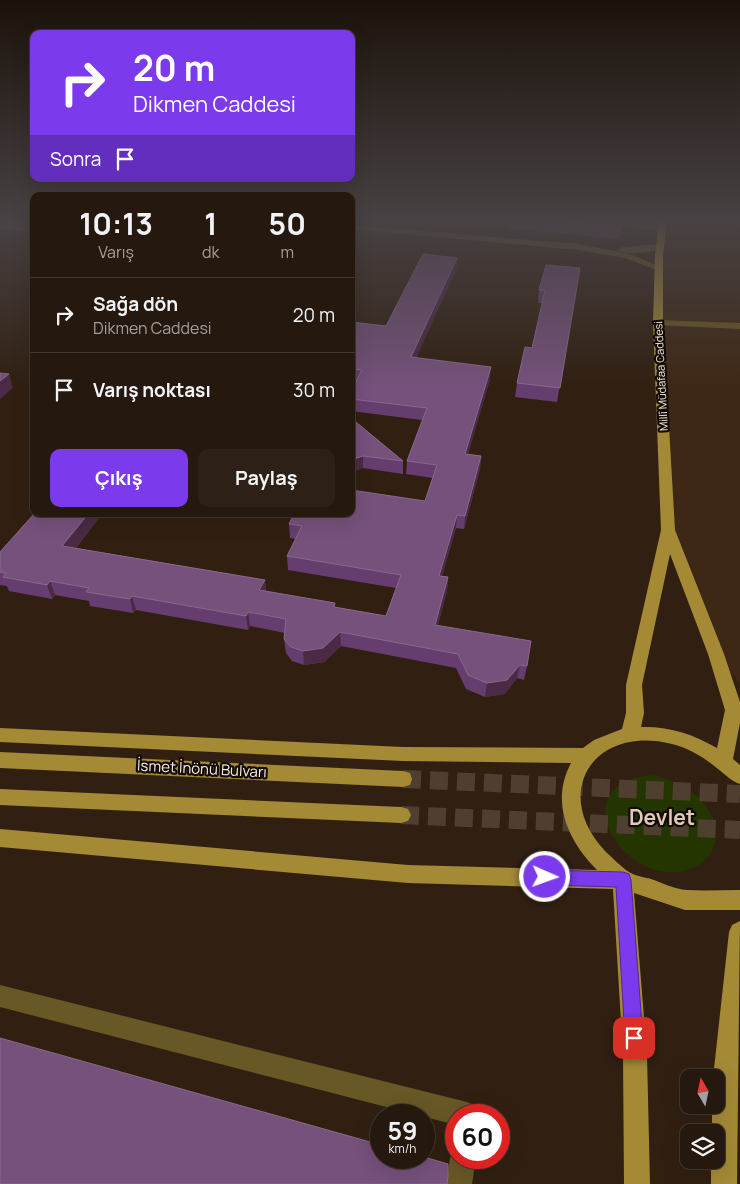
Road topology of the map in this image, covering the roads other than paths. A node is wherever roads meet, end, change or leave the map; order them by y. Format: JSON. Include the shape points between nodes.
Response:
{"nodes":[{"id":1,"x":659,"y":276,"type":"edge"},
{"id":2,"x":658,"y":323,"type":"junction"},
{"id":3,"x":740,"y":326,"type":"edge"},
{"id":4,"x":668,"y":530,"type":"junction"},
{"id":5,"x":630,"y":734,"type":"junction"},
{"id":6,"x":0,"y":735,"type":"edge"},
{"id":7,"x":586,"y":756,"type":"junction"},
{"id":8,"x":0,"y":760,"type":"edge"},
{"id":9,"x":732,"y":761,"type":"edge"},
{"id":10,"x":740,"y":776,"type":"edge"},
{"id":11,"x":403,"y":779,"type":"tunnel mouth"},
{"id":12,"x":0,"y":797,"type":"edge"},
{"id":13,"x":401,"y":815,"type":"tunnel mouth"},
{"id":14,"x":0,"y":838,"type":"edge"},
{"id":15,"x":623,"y":880,"type":"junction"},
{"id":16,"x":740,"y":900,"type":"edge"},
{"id":17,"x":740,"y":932,"type":"edge"},
{"id":18,"x":0,"y":996,"type":"edge"},
{"id":19,"x":445,"y":1109,"type":"edge"},
{"id":20,"x":461,"y":1169,"type":"edge"},
{"id":21,"x":459,"y":1184,"type":"edge"},
{"id":22,"x":636,"y":1184,"type":"edge"},
{"id":23,"x":724,"y":1184,"type":"edge"}],
"edges":[{"from":1,"to":2,"type":"main road","name":"Millî Müdafaa Caddesi"},
{"from":2,"to":3,"type":"street"},
{"from":2,"to":4,"type":"main road","name":"Millî Müdafaa Caddesi"},
{"from":4,"to":5,"type":"main road","name":"Millî Müdafaa Caddesi","via":[[634,685],[635,713]]},
{"from":4,"to":9,"type":"main road","name":"Millî Müdafaa Caddesi","via":[[734,710]]},
{"from":5,"to":7,"type":"main road","via":[[605,741]]},
{"from":5,"to":9,"type":"main road","via":[[659,734],[688,742]]},
{"from":6,"to":7,"type":"main road","via":[[403,754]]},
{"from":7,"to":15,"type":"main road","via":[[573,776],[570,800],[574,820],[598,859]]},
{"from":8,"to":11,"type":"main road","name":"İsmet İnönü Bulvarı"},
{"from":9,"to":10,"type":"main road"},
{"from":12,"to":13,"type":"main road"},
{"from":14,"to":15,"type":"main road","via":[[408,874]]},
{"from":15,"to":16,"type":"main road","via":[[685,900]]},
{"from":15,"to":22,"type":"main road","via":[[636,1056]]},
{"from":17,"to":23,"type":"main road","via":[[725,1084]]},
{"from":18,"to":19,"type":"street"},
{"from":20,"to":21,"type":"street"}]}
